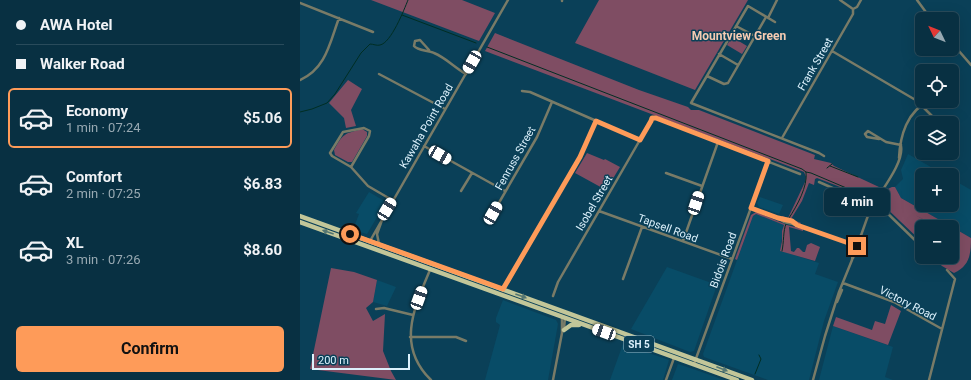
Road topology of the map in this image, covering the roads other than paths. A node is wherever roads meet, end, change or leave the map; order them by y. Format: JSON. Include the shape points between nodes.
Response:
{"nodes":[{"id":1,"x":508,"y":0,"type":"edge"},
{"id":2,"x":777,"y":0,"type":"edge"},
{"id":3,"x":840,"y":0,"type":"edge"},
{"id":4,"x":861,"y":0,"type":"edge"},
{"id":5,"x":917,"y":0,"type":"edge"},
{"id":6,"x":300,"y":3,"type":"edge"},
{"id":7,"x":854,"y":9,"type":"junction"},
{"id":8,"x":926,"y":12,"type":"edge"},
{"id":9,"x":339,"y":18,"type":"junction"},
{"id":10,"x":767,"y":18,"type":"junction"},
{"id":11,"x":775,"y":22,"type":"dead end"},
{"id":12,"x":736,"y":26,"type":"junction"},
{"id":13,"x":373,"y":32,"type":"dead end"},
{"id":14,"x":755,"y":36,"type":"junction"},
{"id":15,"x":429,"y":50,"type":"junction"},
{"id":16,"x":832,"y":51,"type":"junction"},
{"id":17,"x":959,"y":51,"type":"edge"},
{"id":18,"x":719,"y":54,"type":"junction"},
{"id":19,"x":738,"y":65,"type":"junction"},
{"id":20,"x":971,"y":65,"type":"edge"},
{"id":21,"x":379,"y":74,"type":"dead end"},
{"id":22,"x":466,"y":74,"type":"junction"},
{"id":23,"x":707,"y":76,"type":"junction"},
{"id":24,"x":300,"y":80,"type":"edge"},
{"id":25,"x":522,"y":91,"type":"dead end"},
{"id":26,"x":915,"y":99,"type":"edge"},
{"id":27,"x":552,"y":102,"type":"junction"},
{"id":28,"x":918,"y":108,"type":"edge"},
{"id":29,"x":924,"y":108,"type":"edge"},
{"id":30,"x":445,"y":109,"type":"junction"},
{"id":31,"x":932,"y":116,"type":"edge"},
{"id":32,"x":596,"y":121,"type":"junction"},
{"id":33,"x":782,"y":138,"type":"junction"},
{"id":34,"x":879,"y":139,"type":"junction"},
{"id":35,"x":640,"y":140,"type":"junction"},
{"id":36,"x":718,"y":142,"type":"junction"},
{"id":37,"x":901,"y":145,"type":"junction"},
{"id":38,"x":424,"y":146,"type":"junction"},
{"id":39,"x":824,"y":156,"type":"dead end"},
{"id":40,"x":768,"y":161,"type":"junction"},
{"id":41,"x":351,"y":167,"type":"junction"},
{"id":42,"x":472,"y":173,"type":"junction"},
{"id":43,"x":666,"y":173,"type":"dead end"},
{"id":44,"x":800,"y":174,"type":"dead end"},
{"id":45,"x":819,"y":182,"type":"dead end"},
{"id":46,"x":702,"y":186,"type":"junction"},
{"id":47,"x":461,"y":191,"type":"dead end"},
{"id":48,"x":505,"y":192,"type":"junction"},
{"id":49,"x":392,"y":200,"type":"junction"},
{"id":50,"x":875,"y":202,"type":"junction"},
{"id":51,"x":869,"y":204,"type":"junction"},
{"id":52,"x":877,"y":207,"type":"junction"},
{"id":53,"x":751,"y":208,"type":"junction"},
{"id":54,"x":870,"y":210,"type":"junction"},
{"id":55,"x":599,"y":211,"type":"junction"},
{"id":56,"x":300,"y":216,"type":"edge"},
{"id":57,"x":382,"y":218,"type":"junction"},
{"id":58,"x":487,"y":219,"type":"dead end"},
{"id":59,"x":313,"y":221,"type":"junction"},
{"id":60,"x":300,"y":222,"type":"edge"},
{"id":61,"x":313,"y":227,"type":"junction"},
{"id":62,"x":642,"y":227,"type":"junction"},
{"id":63,"x":915,"y":240,"type":"edge"},
{"id":64,"x":369,"y":241,"type":"junction"},
{"id":65,"x":683,"y":241,"type":"junction"},
{"id":66,"x":379,"y":244,"type":"junction"},
{"id":67,"x":367,"y":246,"type":"junction"},
{"id":68,"x":856,"y":246,"type":"junction"},
{"id":69,"x":732,"y":259,"type":"junction"},
{"id":70,"x":432,"y":264,"type":"junction"},
{"id":71,"x":430,"y":269,"type":"junction"},
{"id":72,"x":947,"y":270,"type":"dead end"},
{"id":73,"x":623,"y":279,"type":"dead end"},
{"id":74,"x":843,"y":283,"type":"junction"},
{"id":75,"x":503,"y":289,"type":"junction"},
{"id":76,"x":501,"y":295,"type":"junction"},
{"id":77,"x":553,"y":296,"type":"dead end"},
{"id":78,"x":544,"y":304,"type":"junction"},
{"id":79,"x":376,"y":308,"type":"dead end"},
{"id":80,"x":413,"y":315,"type":"junction"},
{"id":81,"x":563,"y":318,"type":"junction"},
{"id":82,"x":598,"y":324,"type":"junction"},
{"id":83,"x":942,"y":329,"type":"junction"},
{"id":84,"x":614,"y":330,"type":"junction"},
{"id":85,"x":563,"y":331,"type":"junction"},
{"id":86,"x":604,"y":332,"type":"junction"},
{"id":87,"x":410,"y":337,"type":"junction"},
{"id":88,"x":630,"y":341,"type":"junction"},
{"id":89,"x":466,"y":342,"type":"dead end"},
{"id":90,"x":676,"y":352,"type":"junction"},
{"id":91,"x":674,"y":357,"type":"junction"},
{"id":92,"x":696,"y":359,"type":"junction"},
{"id":93,"x":694,"y":364,"type":"junction"},
{"id":94,"x":431,"y":380,"type":"edge"},
{"id":95,"x":553,"y":380,"type":"edge"},
{"id":96,"x":666,"y":380,"type":"edge"},
{"id":97,"x":737,"y":380,"type":"edge"},
{"id":98,"x":750,"y":380,"type":"edge"},
{"id":99,"x":814,"y":380,"type":"edge"},
{"id":100,"x":930,"y":380,"type":"edge"}],
"edges":[{"from":1,"to":22,"type":"street","name":"Kawaha Point Road"},
{"from":2,"to":10,"type":"street"},
{"from":3,"to":7,"type":"street"},
{"from":4,"to":7,"type":"street","name":"Frank Street"},
{"from":5,"to":8,"type":"street"},
{"from":6,"to":9,"type":"street"},
{"from":7,"to":16,"type":"street","name":"Frank Street"},
{"from":9,"to":13,"type":"street"},
{"from":9,"to":24,"type":"street","via":[[320,65],[312,74]]},
{"from":10,"to":11,"type":"street"},
{"from":10,"to":12,"type":"street","via":[[748,6]]},
{"from":10,"to":14,"type":"street"},
{"from":12,"to":14,"type":"street"},
{"from":12,"to":18,"type":"street"},
{"from":14,"to":19,"type":"street"},
{"from":15,"to":15,"type":"street","via":[[416,48],[415,42],[420,40]]},
{"from":15,"to":22,"type":"street","via":[[444,57]]},
{"from":16,"to":26,"type":"street"},
{"from":16,"to":33,"type":"street","name":"Frank Street"},
{"from":17,"to":20,"type":"street"},
{"from":18,"to":19,"type":"street"},
{"from":18,"to":23,"type":"street"},
{"from":19,"to":23,"type":"street","via":[[726,84]]},
{"from":21,"to":30,"type":"street"},
{"from":22,"to":30,"type":"street","name":"Kawaha Point Road"},
{"from":23,"to":33,"type":"street","via":[[691,103]]},
{"from":25,"to":27,"type":"street"},
{"from":27,"to":32,"type":"street"},
{"from":27,"to":48,"type":"street","name":"Fenruss Street","via":[[537,137]]},
{"from":28,"to":37,"type":"street","via":[[905,127]]},
{"from":29,"to":31,"type":"street"},
{"from":30,"to":38,"type":"street","name":"Kawaha Point Road"},
{"from":32,"to":35,"type":"street"},
{"from":32,"to":75,"type":"street","via":[[580,157]]},
{"from":33,"to":39,"type":"street"},
{"from":34,"to":34,"type":"street","via":[[867,137],[865,134],[869,132]]},
{"from":34,"to":37,"type":"street","via":[[888,144]]},
{"from":35,"to":36,"type":"street","name":"Isobel Street","via":[[652,118],[656,118]]},
{"from":35,"to":55,"type":"street","name":"Isobel Street"},
{"from":36,"to":40,"type":"street"},
{"from":36,"to":46,"type":"street"},
{"from":37,"to":50,"type":"street","via":[[893,174]]},
{"from":38,"to":42,"type":"street"},
{"from":38,"to":49,"type":"street","name":"Kawaha Point Road"},
{"from":40,"to":44,"type":"street"},
{"from":40,"to":53,"type":"street","name":"Bidois Road"},
{"from":41,"to":41,"type":"street","via":[[330,153],[343,132],[364,128],[370,131],[369,136]]},
{"from":41,"to":49,"type":"street","via":[[368,186]]},
{"from":42,"to":47,"type":"street"},
{"from":42,"to":48,"type":"street"},
{"from":43,"to":46,"type":"street"},
{"from":45,"to":51,"type":"street"},
{"from":46,"to":65,"type":"street"},
{"from":48,"to":58,"type":"street","name":"Fenruss Street"},
{"from":49,"to":57,"type":"street","name":"Kawaha Point Road"},
{"from":50,"to":51,"type":"street"},
{"from":50,"to":52,"type":"street"},
{"from":51,"to":54,"type":"street"},
{"from":52,"to":54,"type":"street"},
{"from":52,"to":63,"type":"street","via":[[883,209]]},
{"from":53,"to":68,"type":"street"},
{"from":53,"to":69,"type":"street","name":"Bidois Road"},
{"from":54,"to":68,"type":"street"},
{"from":55,"to":62,"type":"street","name":"Tapsell Road"},
{"from":55,"to":77,"type":"street","name":"Isobel Street","via":[[558,282]]},
{"from":56,"to":59,"type":"highway","number":"SH 5"},
{"from":57,"to":64,"type":"street","name":"Kawaha Point Road"},
{"from":57,"to":66,"type":"street","name":"Kawaha Point Road","via":[[378,234]]},
{"from":59,"to":61,"type":"highway"},
{"from":59,"to":64,"type":"highway","number":"SH 5"},
{"from":60,"to":61,"type":"highway","number":"SH 5"},
{"from":67,"to":61,"type":"highway","number":"SH 5","one_way":true},
{"from":62,"to":65,"type":"street","name":"Tapsell Road"},
{"from":62,"to":73,"type":"street"},
{"from":64,"to":66,"type":"highway","number":"SH 5"},
{"from":64,"to":67,"type":"street","name":"Kawaha Point Road"},
{"from":65,"to":69,"type":"street","name":"Tapsell Road"},
{"from":66,"to":70,"type":"highway","number":"SH 5"},
{"from":67,"to":71,"type":"highway","number":"SH 5"},
{"from":68,"to":74,"type":"street"},
{"from":69,"to":92,"type":"street","name":"Bidois Road"},
{"from":70,"to":71,"type":"street"},
{"from":70,"to":75,"type":"highway","number":"SH 5"},
{"from":71,"to":76,"type":"highway","number":"SH 5"},
{"from":71,"to":80,"type":"street"},
{"from":72,"to":83,"type":"street","via":[[955,279]]},
{"from":74,"to":83,"type":"street","name":"Victory Road","via":[[894,302]]},
{"from":74,"to":99,"type":"street","via":[[826,332]]},
{"from":75,"to":76,"type":"street"},
{"from":75,"to":78,"type":"highway","number":"SH 5","one_way":true},
{"from":76,"to":81,"type":"highway","number":"SH 5"},
{"from":78,"to":81,"type":"highway","number":"SH 5","via":[[561,313]]},
{"from":78,"to":82,"type":"highway","number":"SH 5"},
{"from":79,"to":80,"type":"street"},
{"from":80,"to":87,"type":"street"},
{"from":81,"to":82,"type":"highway","number":"SH 5","via":[[572,317]]},
{"from":81,"to":85,"type":"street"},
{"from":81,"to":86,"type":"highway","number":"SH 5"},
{"from":82,"to":84,"type":"highway","number":"SH 5"},
{"from":83,"to":100,"type":"street"},
{"from":84,"to":88,"type":"highway","via":[[614,333]]},
{"from":84,"to":90,"type":"highway","number":"SH 5"},
{"from":85,"to":86,"type":"highway","via":[[569,325],[576,324]]},
{"from":85,"to":95,"type":"street"},
{"from":86,"to":88,"type":"highway","number":"SH 5"},
{"from":87,"to":89,"type":"street","via":[[456,337]]},
{"from":87,"to":94,"type":"street","via":[[418,363]]},
{"from":88,"to":91,"type":"highway","number":"SH 5"},
{"from":90,"to":91,"type":"street"},
{"from":90,"to":92,"type":"highway","number":"SH 5"},
{"from":91,"to":93,"type":"highway","number":"SH 5"},
{"from":91,"to":96,"type":"street"},
{"from":92,"to":93,"type":"street","name":"Bidois Road"},
{"from":92,"to":98,"type":"highway","number":"SH 5","one_way":true},
{"from":93,"to":97,"type":"highway","number":"SH 5"}]}
